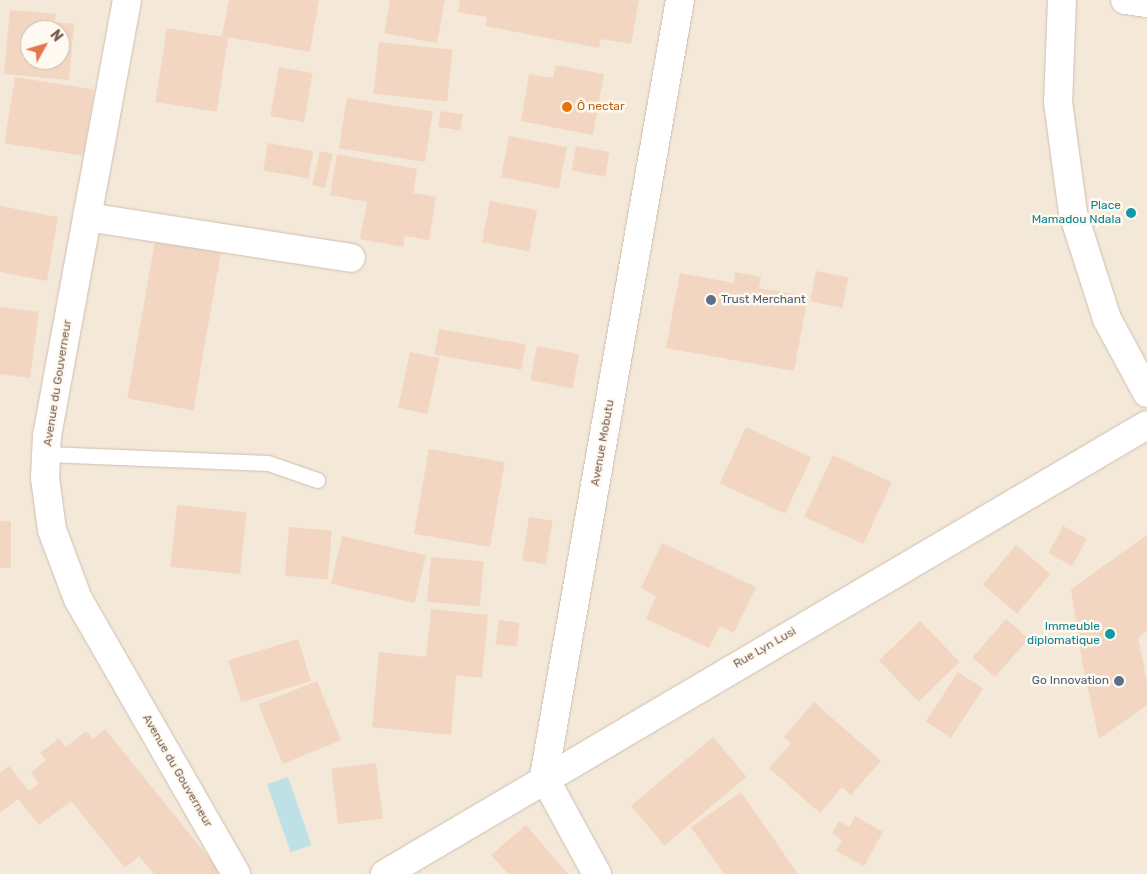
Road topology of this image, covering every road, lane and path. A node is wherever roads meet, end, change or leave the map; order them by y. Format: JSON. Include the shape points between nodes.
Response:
{"nodes":[{"id":1,"x":127,"y":0,"type":"edge"},
{"id":2,"x":680,"y":0,"type":"edge"},
{"id":3,"x":1062,"y":0,"type":"edge"},
{"id":4,"x":1125,"y":0,"type":"edge"},
{"id":5,"x":1147,"y":3,"type":"edge"},
{"id":6,"x":87,"y":217,"type":"junction"},
{"id":7,"x":351,"y":258,"type":"dead end"},
{"id":8,"x":1147,"y":393,"type":"edge"},
{"id":9,"x":1147,"y":425,"type":"edge"},
{"id":10,"x":46,"y":454,"type":"junction"},
{"id":11,"x":316,"y":480,"type":"dead end"},
{"id":12,"x":544,"y":777,"type":"junction"},
{"id":13,"x":236,"y":874,"type":"edge"},
{"id":14,"x":385,"y":874,"type":"edge"},
{"id":15,"x":597,"y":874,"type":"edge"}],
"edges":[{"from":1,"to":6,"type":"street","name":"Avenue du Gouverneur"},
{"from":2,"to":12,"type":"street","name":"Avenue Mobutu"},
{"from":3,"to":8,"type":"street","via":[[1058,102],[1073,212],[1107,318]]},
{"from":4,"to":5,"type":"street"},
{"from":6,"to":7,"type":"street"},
{"from":6,"to":10,"type":"street","name":"Avenue du Gouverneur"},
{"from":9,"to":12,"type":"street","name":"Rue Lyn Lusi"},
{"from":10,"to":11,"type":"lane","via":[[268,463]]},
{"from":10,"to":13,"type":"street","name":"Avenue du Gouverneur","via":[[52,530],[78,599]]},
{"from":12,"to":14,"type":"street","name":"Rue Lyn Lusi"},
{"from":12,"to":15,"type":"street"}]}
